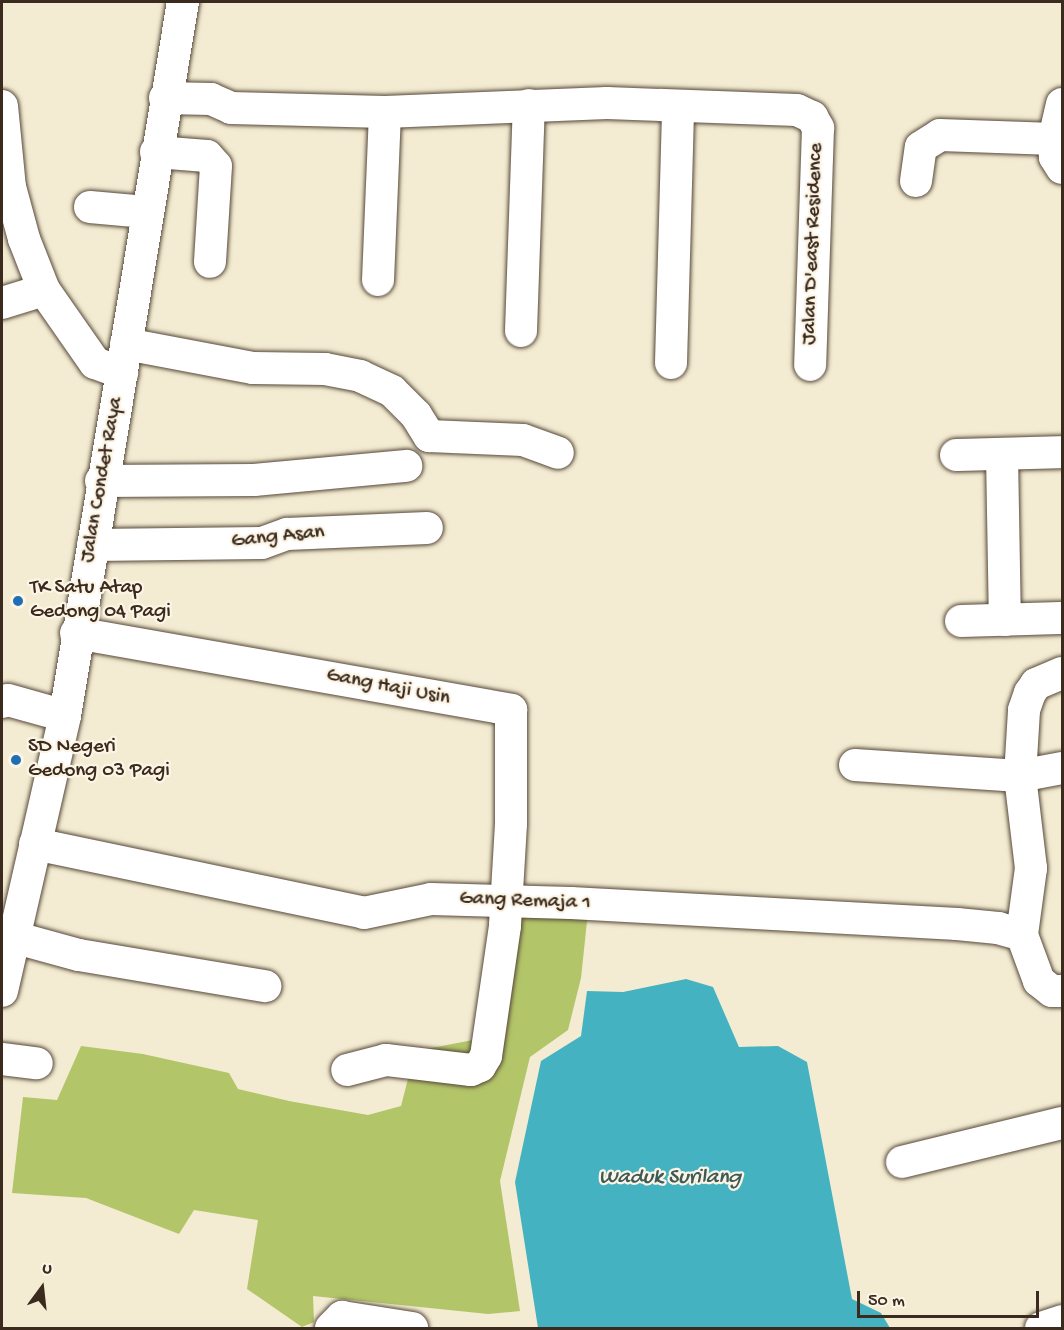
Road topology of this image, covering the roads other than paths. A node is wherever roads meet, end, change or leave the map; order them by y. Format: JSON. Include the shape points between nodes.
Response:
{"nodes":[{"id":1,"x":183,"y":2,"type":"edge"},
{"id":2,"x":1062,"y":104,"type":"edge"},
{"id":3,"x":529,"y":105,"type":"junction"},
{"id":4,"x":678,"y":105,"type":"junction"},
{"id":5,"x":2,"y":106,"type":"edge"},
{"id":6,"x":163,"y":107,"type":"junction"},
{"id":7,"x":384,"y":112,"type":"junction"},
{"id":8,"x":156,"y":152,"type":"junction"},
{"id":9,"x":1058,"y":154,"type":"edge"},
{"id":10,"x":915,"y":181,"type":"dead end"},
{"id":11,"x":90,"y":207,"type":"dead end"},
{"id":12,"x":146,"y":212,"type":"junction"},
{"id":13,"x":210,"y":262,"type":"dead end"},
{"id":14,"x":378,"y":280,"type":"dead end"},
{"id":15,"x":44,"y":290,"type":"junction"},
{"id":16,"x":2,"y":303,"type":"edge"},
{"id":17,"x":521,"y":331,"type":"dead end"},
{"id":18,"x":124,"y":358,"type":"junction"},
{"id":19,"x":671,"y":363,"type":"dead end"},
{"id":20,"x":810,"y":365,"type":"dead end"},
{"id":21,"x":1062,"y":452,"type":"edge"},
{"id":22,"x":558,"y":453,"type":"dead end"},
{"id":23,"x":1002,"y":454,"type":"junction"},
{"id":24,"x":956,"y":455,"type":"dead end"},
{"id":25,"x":406,"y":466,"type":"dead end"},
{"id":26,"x":101,"y":481,"type":"junction"},
{"id":27,"x":427,"y":528,"type":"dead end"},
{"id":28,"x":93,"y":545,"type":"junction"},
{"id":29,"x":1062,"y":618,"type":"edge"},
{"id":30,"x":1005,"y":620,"type":"junction"},
{"id":31,"x":961,"y":621,"type":"dead end"},
{"id":32,"x":76,"y":633,"type":"junction"},
{"id":33,"x":1062,"y":673,"type":"edge"},
{"id":34,"x":2,"y":702,"type":"edge"},
{"id":35,"x":65,"y":716,"type":"junction"},
{"id":36,"x":855,"y":765,"type":"dead end"},
{"id":37,"x":1062,"y":768,"type":"edge"},
{"id":38,"x":1020,"y":776,"type":"junction"},
{"id":39,"x":35,"y":844,"type":"junction"},
{"id":40,"x":504,"y":902,"type":"junction"},
{"id":41,"x":1022,"y":935,"type":"junction"},
{"id":42,"x":13,"y":937,"type":"junction"},
{"id":43,"x":265,"y":986,"type":"dead end"},
{"id":44,"x":2,"y":987,"type":"edge"},
{"id":45,"x":1062,"y":991,"type":"edge"},
{"id":46,"x":2,"y":1059,"type":"edge"},
{"id":47,"x":37,"y":1063,"type":"dead end"},
{"id":48,"x":347,"y":1070,"type":"dead end"},
{"id":49,"x":1062,"y":1123,"type":"edge"},
{"id":50,"x":902,"y":1162,"type":"dead end"},
{"id":51,"x":1062,"y":1321,"type":"edge"},
{"id":52,"x":331,"y":1329,"type":"edge"},
{"id":53,"x":412,"y":1329,"type":"edge"},
{"id":54,"x":1041,"y":1329,"type":"edge"}],
"edges":[{"from":1,"to":6,"type":"street","name":"Jalan Condet Raya"},
{"from":2,"to":9,"type":"street"},
{"from":3,"to":4,"type":"street","name":"Jalan D'east Residence"},
{"from":3,"to":7,"type":"street","name":"Jalan D'east Residence"},
{"from":3,"to":17,"type":"street"},
{"from":4,"to":19,"type":"street"},
{"from":4,"to":20,"type":"street","name":"Jalan D'east Residence","via":[[797,110],[812,117],[818,128]]},
{"from":5,"to":15,"type":"street","via":[[10,188]]},
{"from":6,"to":7,"type":"street","name":"Jalan D'east Residence","via":[[219,114],[231,108]]},
{"from":6,"to":8,"type":"street","name":"Jalan Condet Raya"},
{"from":7,"to":14,"type":"street"},
{"from":8,"to":12,"type":"street","name":"Jalan Condet Raya"},
{"from":8,"to":13,"type":"street","via":[[207,156],[216,166]]},
{"from":9,"to":10,"type":"street","via":[[940,135],[921,147]]},
{"from":11,"to":12,"type":"street"},
{"from":12,"to":18,"type":"street","name":"Jalan Condet Raya"},
{"from":15,"to":16,"type":"street"},
{"from":15,"to":18,"type":"street","via":[[95,363]]},
{"from":18,"to":22,"type":"street","via":[[325,369],[360,376],[392,392],[416,415],[429,436],[524,440]]},
{"from":18,"to":26,"type":"street","name":"Jalan Condet Raya"},
{"from":21,"to":23,"type":"street"},
{"from":23,"to":24,"type":"street"},
{"from":23,"to":30,"type":"street"},
{"from":25,"to":26,"type":"street","via":[[254,480]]},
{"from":26,"to":28,"type":"street","name":"Jalan Condet Raya"},
{"from":27,"to":28,"type":"street","name":"Gang Asan","via":[[287,534],[262,543]]},
{"from":28,"to":32,"type":"street","name":"Jalan Condet Raya"},
{"from":29,"to":30,"type":"street"},
{"from":30,"to":31,"type":"street"},
{"from":32,"to":35,"type":"street","name":"Jalan Condet Raya"},
{"from":32,"to":40,"type":"street","name":"Gang Haji Usin","via":[[511,710],[512,824]]},
{"from":33,"to":38,"type":"street","via":[[1036,684],[1030,693],[1024,710]]},
{"from":34,"to":35,"type":"street","via":[[8,700]]},
{"from":35,"to":39,"type":"street","name":"Jalan Condet Raya"},
{"from":36,"to":38,"type":"street"},
{"from":37,"to":38,"type":"street"},
{"from":38,"to":41,"type":"street","via":[[1031,868]]},
{"from":39,"to":40,"type":"street","name":"Gang Remaja 1","via":[[364,913],[431,899]]},
{"from":39,"to":42,"type":"street","name":"Jalan Condet Raya"},
{"from":40,"to":41,"type":"street","name":"Gang Remaja 1","via":[[957,924]]},
{"from":40,"to":48,"type":"street","via":[[505,926],[489,1043],[480,1066],[456,1071],[386,1060]]},
{"from":41,"to":45,"type":"street","via":[[1039,981],[1052,991]]},
{"from":42,"to":43,"type":"street","via":[[79,955]]},
{"from":42,"to":44,"type":"street","name":"Jalan Condet Raya"},
{"from":46,"to":47,"type":"street"},
{"from":49,"to":50,"type":"street"},
{"from":51,"to":54,"type":"street"},
{"from":52,"to":53,"type":"street","via":[[342,1317]]}]}
